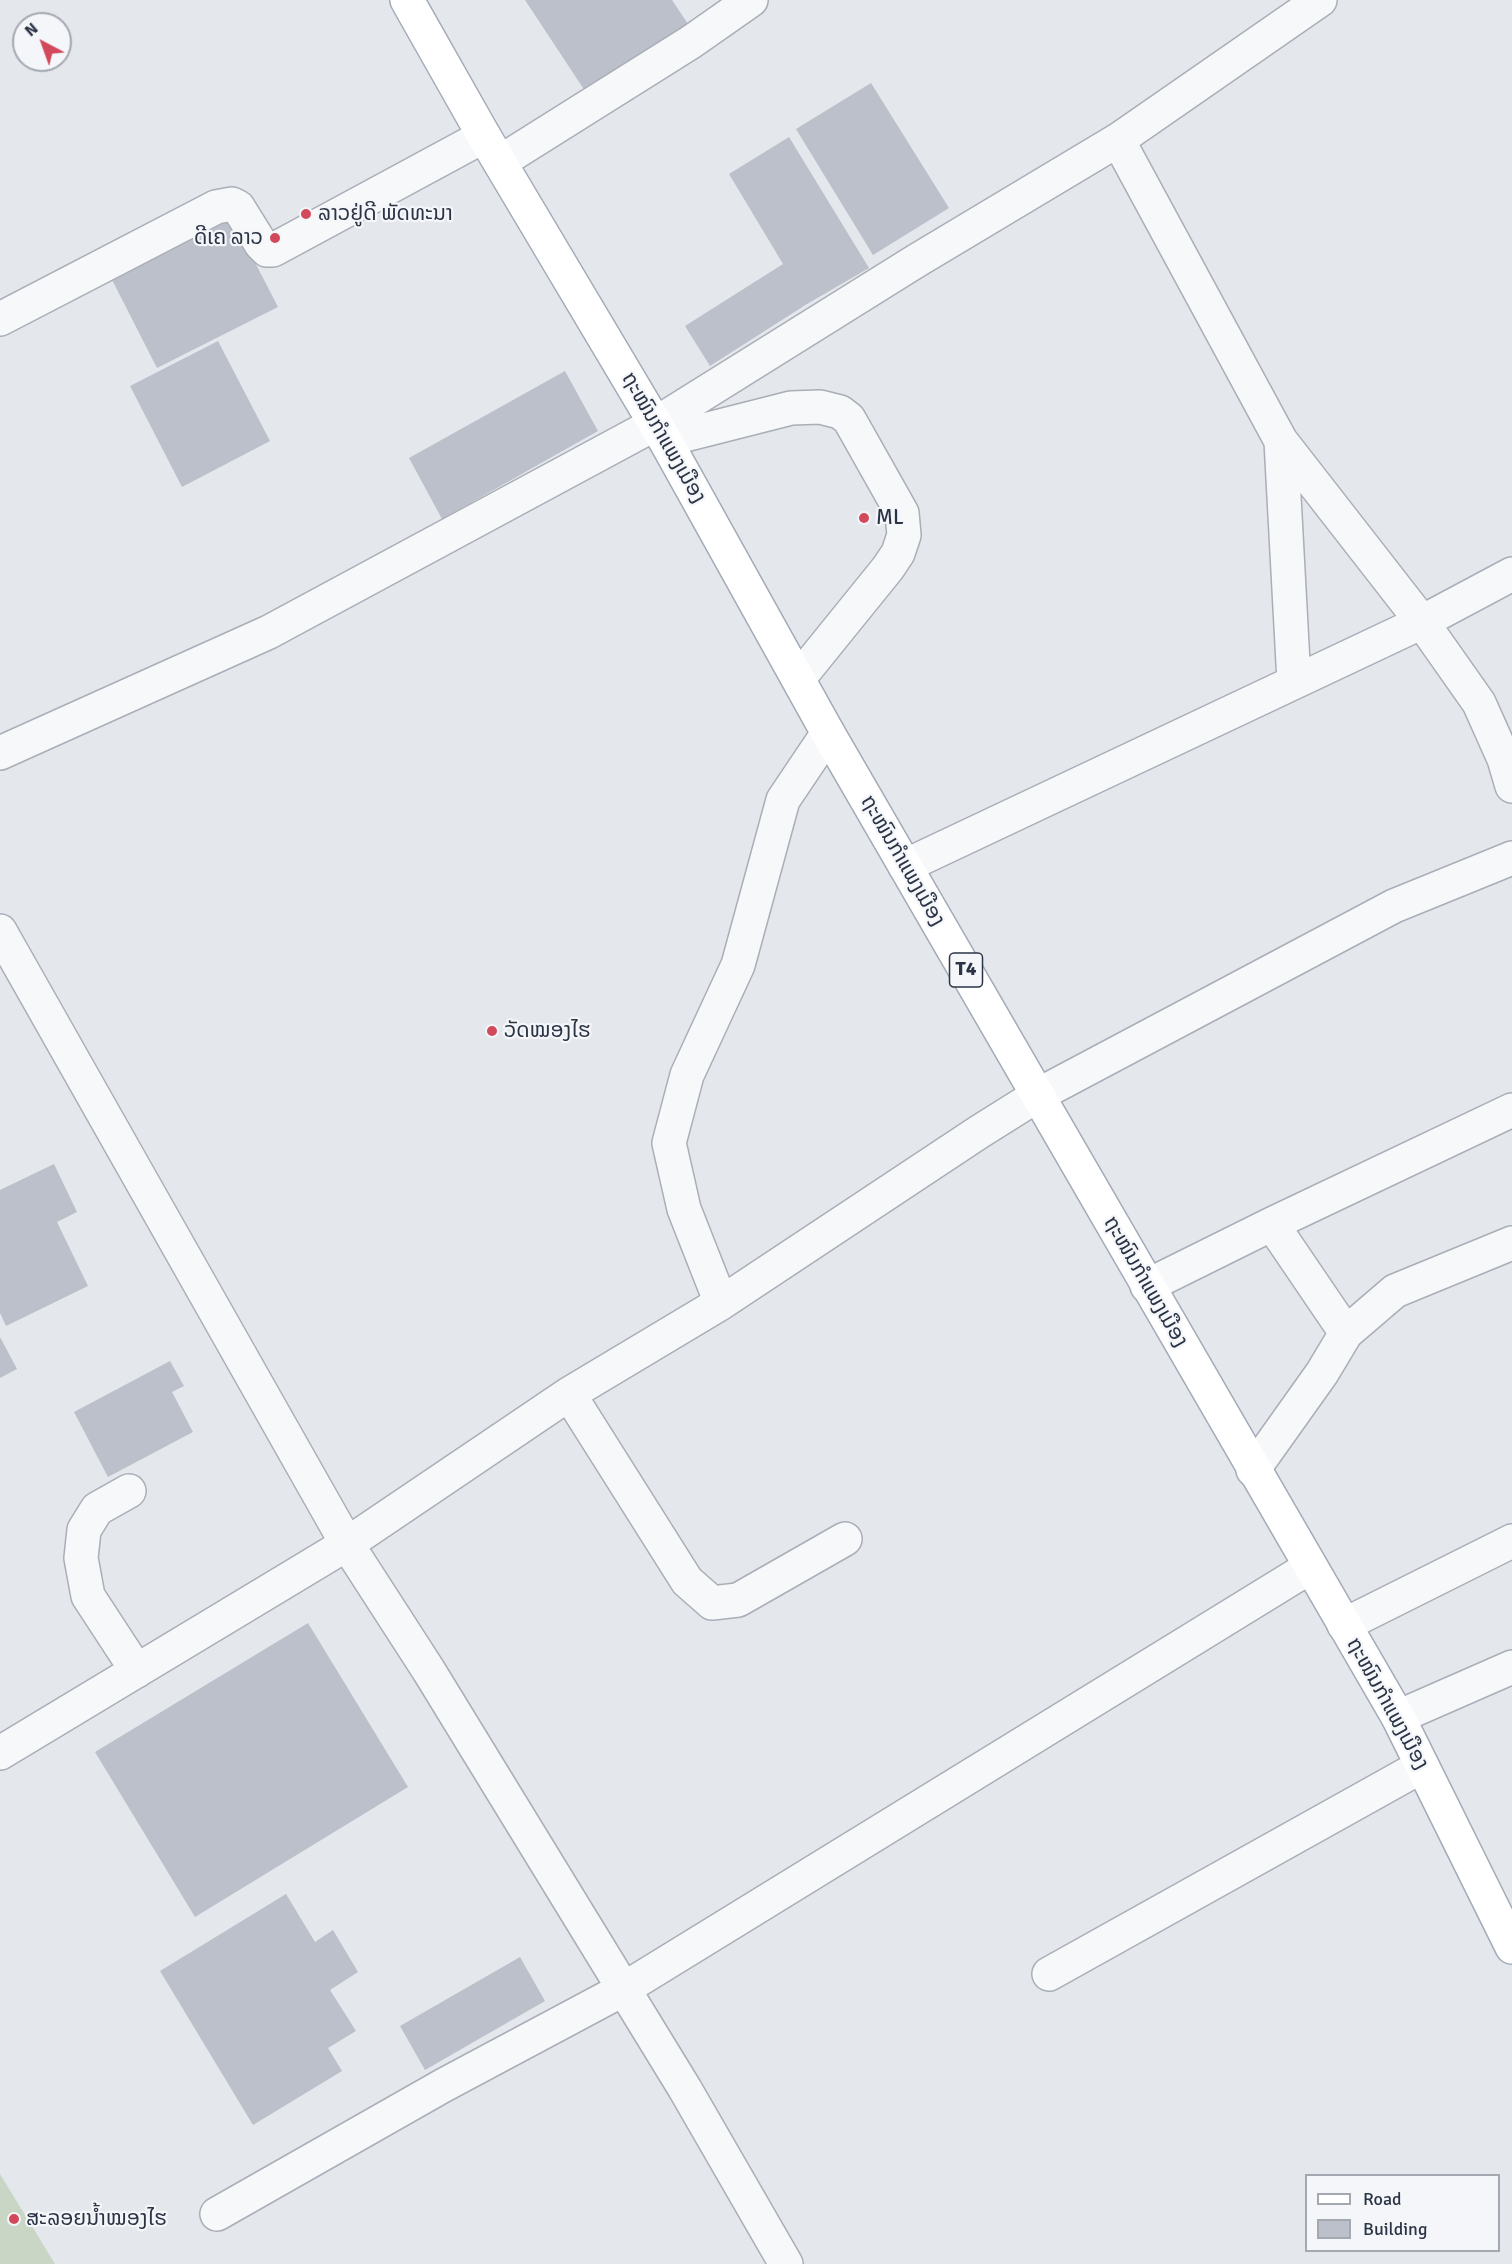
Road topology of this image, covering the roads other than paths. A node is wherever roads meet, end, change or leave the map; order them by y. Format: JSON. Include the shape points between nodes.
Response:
{"nodes":[{"id":1,"x":407,"y":0,"type":"edge"},
{"id":2,"x":751,"y":0,"type":"edge"},
{"id":3,"x":1320,"y":0,"type":"edge"},
{"id":4,"x":1118,"y":140,"type":"junction"},
{"id":5,"x":492,"y":149,"type":"junction"},
{"id":6,"x":0,"y":319,"type":"edge"},
{"id":7,"x":660,"y":432,"type":"junction"},
{"id":8,"x":1281,"y":441,"type":"junction"},
{"id":9,"x":1512,"y":574,"type":"edge"},
{"id":10,"x":1422,"y":622,"type":"junction"},
{"id":11,"x":799,"y":678,"type":"junction"},
{"id":12,"x":1294,"y":682,"type":"junction"},
{"id":13,"x":828,"y":733,"type":"junction"},
{"id":14,"x":0,"y":753,"type":"edge"},
{"id":15,"x":1512,"y":786,"type":"edge"},
{"id":16,"x":1512,"y":858,"type":"edge"},
{"id":17,"x":905,"y":866,"type":"junction"},
{"id":18,"x":0,"y":931,"type":"edge"},
{"id":19,"x":1038,"y":1095,"type":"junction"},
{"id":20,"x":1512,"y":1110,"type":"edge"},
{"id":21,"x":1272,"y":1224,"type":"junction"},
{"id":22,"x":1512,"y":1243,"type":"edge"},
{"id":23,"x":1147,"y":1286,"type":"junction"},
{"id":24,"x":721,"y":1303,"type":"junction"},
{"id":25,"x":1346,"y":1333,"type":"junction"},
{"id":26,"x":569,"y":1394,"type":"junction"},
{"id":27,"x":1253,"y":1470,"type":"junction"},
{"id":28,"x":129,"y":1491,"type":"dead end"},
{"id":29,"x":846,"y":1539,"type":"dead end"},
{"id":30,"x":1512,"y":1541,"type":"edge"},
{"id":31,"x":347,"y":1544,"type":"junction"},
{"id":32,"x":1310,"y":1567,"type":"junction"},
{"id":33,"x":1344,"y":1625,"type":"junction"},
{"id":34,"x":1512,"y":1667,"type":"edge"},
{"id":35,"x":136,"y":1671,"type":"junction"},
{"id":36,"x":1398,"y":1717,"type":"junction"},
{"id":37,"x":0,"y":1754,"type":"edge"},
{"id":38,"x":1422,"y":1766,"type":"junction"},
{"id":39,"x":1512,"y":1947,"type":"edge"},
{"id":40,"x":1049,"y":1974,"type":"dead end"},
{"id":41,"x":622,"y":1990,"type":"junction"},
{"id":42,"x":217,"y":2214,"type":"dead end"},
{"id":43,"x":786,"y":2264,"type":"edge"}],
"edges":[{"from":1,"to":5,"type":"main road","name":"ຖະໜົນກຳແພງເມືອງ","number":"T4"},
{"from":2,"to":5,"type":"street","via":[[691,42]]},
{"from":3,"to":4,"type":"street"},
{"from":4,"to":7,"type":"street","via":[[916,261]]},
{"from":4,"to":8,"type":"street"},
{"from":5,"to":6,"type":"street","via":[[273,250],[261,244],[238,207],[216,207]]},
{"from":5,"to":7,"type":"main road","name":"ຖະໜົນກຳແພງເມືອງ","number":"T4"},
{"from":7,"to":11,"type":"main road","name":"ຖະໜົນກຳແພງເມືອງ","number":"T4"},
{"from":7,"to":11,"type":"street","via":[[791,408],[820,406],[849,418],[902,513],[904,535],[881,577]]},
{"from":7,"to":14,"type":"street","via":[[269,632]]},
{"from":8,"to":10,"type":"street"},
{"from":8,"to":12,"type":"street"},
{"from":9,"to":10,"type":"street"},
{"from":10,"to":12,"type":"street"},
{"from":10,"to":15,"type":"street","via":[[1479,703]]},
{"from":11,"to":13,"type":"main road","name":"ຖະໜົນກຳແພງເມືອງ","number":"T4"},
{"from":12,"to":17,"type":"street"},
{"from":13,"to":17,"type":"main road","name":"ຖະໜົນກຳແພງເມືອງ","number":"T4"},
{"from":13,"to":24,"type":"street","via":[[783,800],[738,965],[687,1075],[669,1143],[684,1209]]},
{"from":16,"to":19,"type":"street","via":[[1394,906]]},
{"from":17,"to":19,"type":"main road","name":"ຖະໜົນກຳແພງເມືອງ","number":"T4"},
{"from":18,"to":31,"type":"street"},
{"from":19,"to":23,"type":"main road","name":"ຖະໜົນກຳແພງເມືອງ","number":"T4"},
{"from":19,"to":24,"type":"street"},
{"from":20,"to":21,"type":"street"},
{"from":21,"to":23,"type":"street"},
{"from":21,"to":25,"type":"street"},
{"from":22,"to":25,"type":"street","via":[[1395,1291]]},
{"from":23,"to":27,"type":"main road","name":"ຖະໜົນກຳແພງເມືອງ","number":"T4"},
{"from":24,"to":26,"type":"street"},
{"from":25,"to":27,"type":"street"},
{"from":26,"to":29,"type":"street","via":[[687,1581],[712,1603],[738,1600]]},
{"from":26,"to":31,"type":"street"},
{"from":27,"to":32,"type":"main road","name":"ຖະໜົນກຳແພງເມືອງ","number":"T4"},
{"from":28,"to":35,"type":"street","via":[[97,1509],[84,1530],[81,1558],[88,1596]]},
{"from":30,"to":33,"type":"street"},
{"from":31,"to":35,"type":"street"},
{"from":31,"to":41,"type":"street","via":[[429,1671]]},
{"from":32,"to":33,"type":"main road","name":"ຖະໜົນກຳແພງເມືອງ","number":"T4"},
{"from":32,"to":41,"type":"street"},
{"from":33,"to":36,"type":"main road","name":"ຖະໜົນກຳແພງເມືອງ","number":"T4"},
{"from":34,"to":36,"type":"street"},
{"from":35,"to":37,"type":"street"},
{"from":36,"to":38,"type":"main road","name":"ຖະໜົນກຳແພງເມືອງ","number":"T4"},
{"from":38,"to":39,"type":"main road","name":"ຖະໜົນກຳແພງເມືອງ","number":"T4"},
{"from":38,"to":40,"type":"street"},
{"from":41,"to":42,"type":"street","via":[[444,2085]]},
{"from":41,"to":43,"type":"street","via":[[685,2089]]}]}
